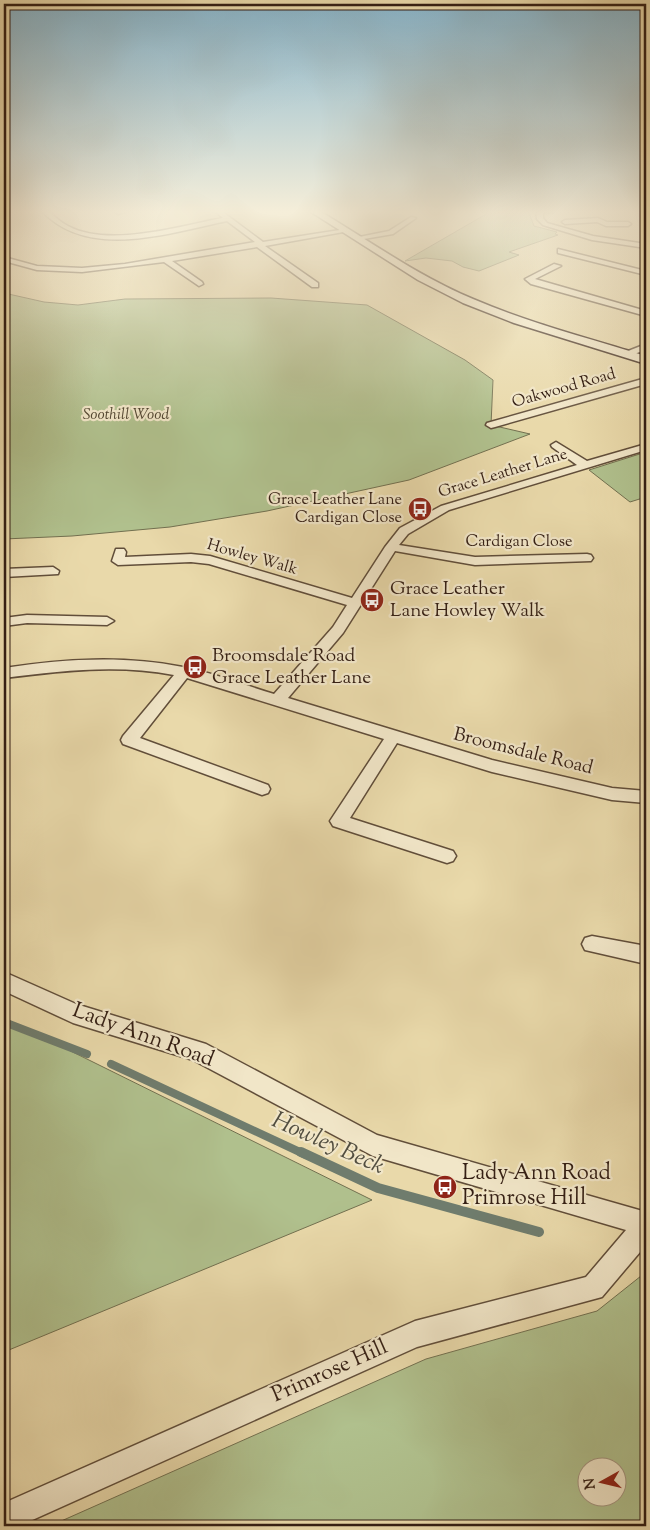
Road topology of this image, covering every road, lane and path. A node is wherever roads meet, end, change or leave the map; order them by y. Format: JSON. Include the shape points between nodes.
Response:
{"nodes":[{"id":1,"x":195,"y":281,"type":"edge"},
{"id":2,"x":310,"y":281,"type":"edge"},
{"id":3,"x":428,"y":281,"type":"edge"},
{"id":4,"x":533,"y":281,"type":"edge"},
{"id":5,"x":199,"y":284,"type":"dead end"},
{"id":6,"x":315,"y":285,"type":"dead end"},
{"id":7,"x":646,"y":314,"type":"edge"},
{"id":8,"x":646,"y":347,"type":"edge"},
{"id":9,"x":628,"y":353,"type":"junction"},
{"id":10,"x":646,"y":360,"type":"edge"},
{"id":11,"x":646,"y":381,"type":"edge"},
{"id":12,"x":491,"y":425,"type":"dead end"},
{"id":13,"x":556,"y":445,"type":"dead end"},
{"id":14,"x":646,"y":447,"type":"edge"},
{"id":15,"x":586,"y":466,"type":"junction"},
{"id":16,"x":391,"y":547,"type":"junction"},
{"id":17,"x":120,"y":552,"type":"dead end"},
{"id":18,"x":587,"y":558,"type":"dead end"},
{"id":19,"x":53,"y":571,"type":"dead end"},
{"id":20,"x":4,"y":573,"type":"edge"},
{"id":21,"x":354,"y":604,"type":"junction"},
{"id":22,"x":107,"y":621,"type":"dead end"},
{"id":23,"x":4,"y":622,"type":"edge"},
{"id":24,"x":184,"y":672,"type":"junction"},
{"id":25,"x":4,"y":673,"type":"edge"},
{"id":26,"x":277,"y":701,"type":"junction"},
{"id":27,"x":393,"y":737,"type":"junction"},
{"id":28,"x":262,"y":789,"type":"dead end"},
{"id":29,"x":646,"y":797,"type":"edge"},
{"id":30,"x":447,"y":856,"type":"dead end"},
{"id":31,"x":592,"y":944,"type":"dead end"},
{"id":32,"x":646,"y":954,"type":"edge"},
{"id":33,"x":4,"y":981,"type":"edge"},
{"id":34,"x":646,"y":1226,"type":"edge"},
{"id":35,"x":4,"y":1518,"type":"edge"}],
"edges":[{"from":1,"to":5,"type":"street"},
{"from":2,"to":6,"type":"street"},
{"from":3,"to":9,"type":"main road","via":[[518,321]]},
{"from":4,"to":7,"type":"street"},
{"from":8,"to":9,"type":"street"},
{"from":9,"to":10,"type":"main road"},
{"from":11,"to":12,"type":"street","name":"Oakwood Road"},
{"from":13,"to":15,"type":"street"},
{"from":14,"to":15,"type":"street","name":"Grace Leather Lane"},
{"from":15,"to":16,"type":"street","name":"Grace Leather Lane","via":[[445,508],[404,531]]},
{"from":16,"to":18,"type":"street","name":"Cardigan Close","via":[[475,561]]},
{"from":16,"to":21,"type":"street","name":"Grace Leather Lane"},
{"from":17,"to":21,"type":"street","name":"Howley Walk","via":[[118,561],[210,560]]},
{"from":19,"to":20,"type":"street"},
{"from":21,"to":26,"type":"street","name":"Grace Leather Lane","via":[[338,630]]},
{"from":22,"to":23,"type":"street","via":[[27,618]]},
{"from":24,"to":25,"type":"street","name":"Broomsdale Road","via":[[110,663]]},
{"from":24,"to":26,"type":"street","name":"Broomsdale Road"},
{"from":24,"to":28,"type":"street","via":[[128,740]]},
{"from":26,"to":27,"type":"street","name":"Broomsdale Road"},
{"from":27,"to":29,"type":"street","name":"Broomsdale Road","via":[[516,772],[612,794]]},
{"from":27,"to":30,"type":"street","via":[[339,820]]},
{"from":31,"to":32,"type":"street"},
{"from":33,"to":34,"type":"street","name":"Lady Ann Road","via":[[73,1012],[198,1052],[372,1145]]},
{"from":34,"to":35,"type":"street","name":"Primrose Hill","via":[[593,1288],[415,1334]]}]}
